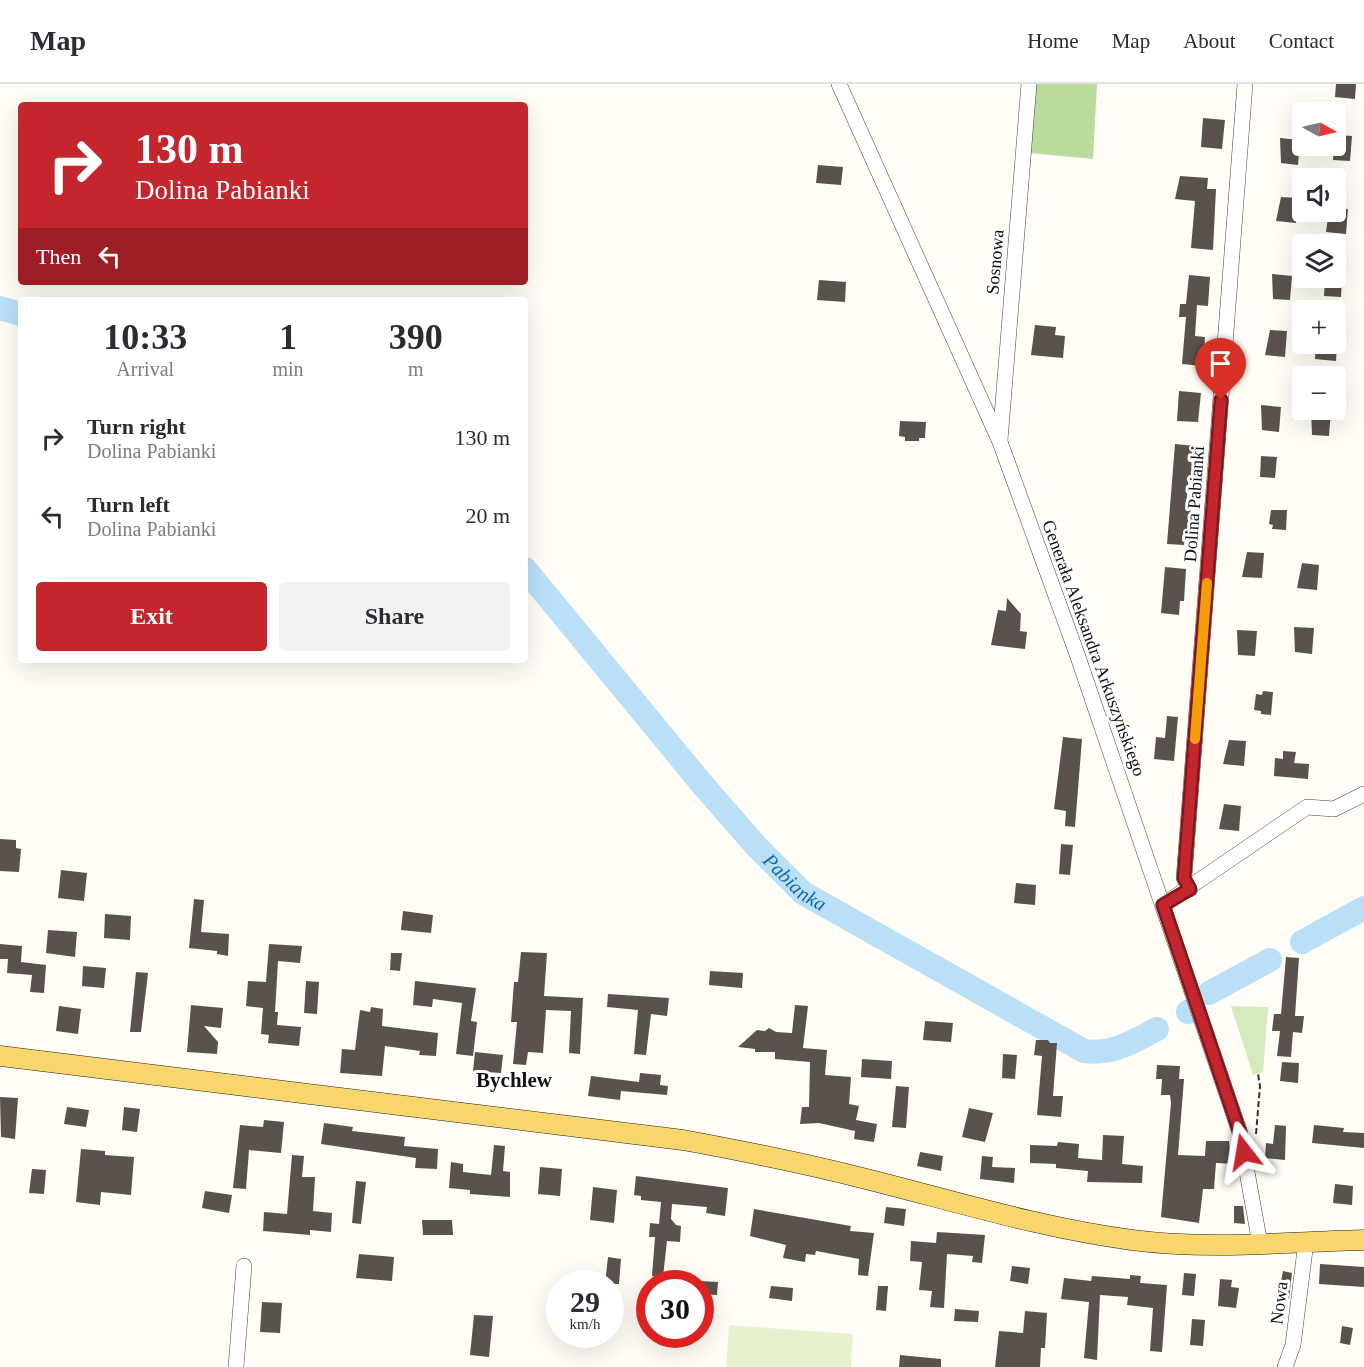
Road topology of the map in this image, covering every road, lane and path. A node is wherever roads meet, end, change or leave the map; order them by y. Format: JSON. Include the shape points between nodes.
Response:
{"nodes":[{"id":1,"x":839,"y":84,"type":"edge"},
{"id":2,"x":1029,"y":84,"type":"edge"},
{"id":3,"x":1245,"y":84,"type":"edge"},
{"id":4,"x":1000,"y":442,"type":"junction"},
{"id":5,"x":1364,"y":794,"type":"edge"},
{"id":6,"x":1190,"y":889,"type":"junction"},
{"id":7,"x":1163,"y":905,"type":"junction"},
{"id":8,"x":0,"y":1056,"type":"edge"},
{"id":9,"x":1258,"y":1074,"type":"dead end"},
{"id":10,"x":1250,"y":1140,"type":"dead end"},
{"id":11,"x":1364,"y":1240,"type":"edge"},
{"id":12,"x":1306,"y":1242,"type":"junction"},
{"id":13,"x":1260,"y":1244,"type":"junction"},
{"id":14,"x":244,"y":1266,"type":"dead end"},
{"id":15,"x":236,"y":1367,"type":"edge"},
{"id":16,"x":1285,"y":1367,"type":"edge"}],
"edges":[{"from":1,"to":4,"type":"street","name":"Generała Aleksandra Arkuszyńskiego"},
{"from":2,"to":4,"type":"street","name":"Sosnowa"},
{"from":3,"to":6,"type":"street","name":"Dolina Pabianki","via":[[1184,878]]},
{"from":4,"to":7,"type":"street","name":"Generała Aleksandra Arkuszyńskiego"},
{"from":5,"to":6,"type":"street","via":[[1334,809],[1307,807]]},
{"from":6,"to":7,"type":"street"},
{"from":7,"to":13,"type":"street","name":"Generała Aleksandra Arkuszyńskiego","via":[[1240,1133]]},
{"from":8,"to":13,"type":"main road","via":[[656,1136],[762,1154],[1077,1232],[1158,1242]]},
{"from":9,"to":10,"type":"path","via":[[1256,1136]]},
{"from":11,"to":12,"type":"main road"},
{"from":12,"to":13,"type":"main road"},
{"from":12,"to":16,"type":"street","name":"Nowa","via":[[1293,1345]]},
{"from":14,"to":15,"type":"street"}]}
